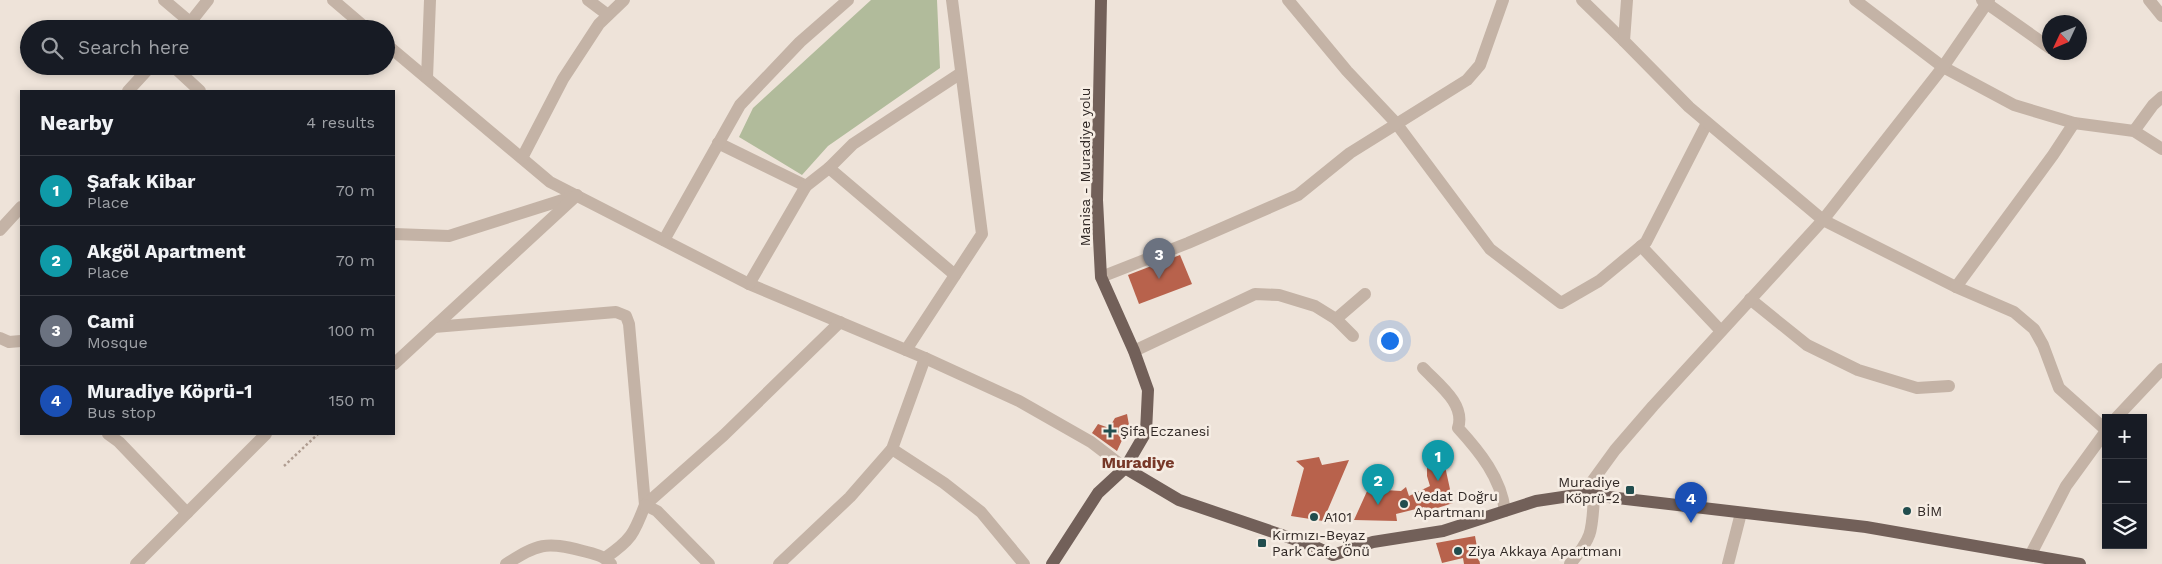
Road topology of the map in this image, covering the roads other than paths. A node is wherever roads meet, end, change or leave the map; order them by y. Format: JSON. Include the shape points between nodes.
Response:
{"nodes":[{"id":1,"x":164,"y":0,"type":"edge"},
{"id":2,"x":208,"y":0,"type":"edge"},
{"id":3,"x":333,"y":0,"type":"edge"},
{"id":4,"x":430,"y":0,"type":"edge"},
{"id":5,"x":588,"y":0,"type":"edge"},
{"id":6,"x":624,"y":0,"type":"edge"},
{"id":7,"x":848,"y":0,"type":"edge"},
{"id":8,"x":952,"y":0,"type":"edge"},
{"id":9,"x":1101,"y":0,"type":"edge"},
{"id":10,"x":1288,"y":0,"type":"edge"},
{"id":11,"x":1503,"y":0,"type":"edge"},
{"id":12,"x":1582,"y":0,"type":"edge"},
{"id":13,"x":1627,"y":0,"type":"edge"},
{"id":14,"x":1855,"y":0,"type":"edge"},
{"id":15,"x":2148,"y":0,"type":"edge"},
{"id":16,"x":1986,"y":1,"type":"edge"},
{"id":17,"x":608,"y":15,"type":"junction"},
{"id":18,"x":2162,"y":16,"type":"edge"},
{"id":19,"x":183,"y":20,"type":"edge"},
{"id":20,"x":192,"y":20,"type":"edge"},
{"id":21,"x":357,"y":20,"type":"edge"},
{"id":22,"x":1624,"y":41,"type":"junction"},
{"id":23,"x":2042,"y":42,"type":"edge"},
{"id":24,"x":395,"y":51,"type":"edge"},
{"id":25,"x":1943,"y":67,"type":"junction"},
{"id":26,"x":961,"y":73,"type":"junction"},
{"id":27,"x":143,"y":75,"type":"edge"},
{"id":28,"x":182,"y":75,"type":"edge"},
{"id":29,"x":427,"y":78,"type":"junction"},
{"id":30,"x":129,"y":90,"type":"edge"},
{"id":31,"x":199,"y":90,"type":"edge"},
{"id":32,"x":2162,"y":97,"type":"edge"},
{"id":33,"x":1707,"y":122,"type":"junction"},
{"id":34,"x":1396,"y":123,"type":"junction"},
{"id":35,"x":2074,"y":123,"type":"junction"},
{"id":36,"x":2134,"y":131,"type":"junction"},
{"id":37,"x":718,"y":143,"type":"junction"},
{"id":38,"x":2162,"y":149,"type":"edge"},
{"id":39,"x":522,"y":158,"type":"junction"},
{"id":40,"x":830,"y":168,"type":"junction"},
{"id":41,"x":806,"y":186,"type":"junction"},
{"id":42,"x":577,"y":195,"type":"junction"},
{"id":43,"x":20,"y":208,"type":"edge"},
{"id":44,"x":1823,"y":220,"type":"junction"},
{"id":45,"x":0,"y":230,"type":"edge"},
{"id":46,"x":395,"y":234,"type":"edge"},
{"id":47,"x":664,"y":240,"type":"junction"},
{"id":48,"x":1641,"y":246,"type":"junction"},
{"id":49,"x":955,"y":275,"type":"junction"},
{"id":50,"x":1101,"y":277,"type":"junction"},
{"id":51,"x":749,"y":284,"type":"junction"},
{"id":52,"x":1956,"y":286,"type":"junction"},
{"id":53,"x":1365,"y":294,"type":"dead end"},
{"id":54,"x":1750,"y":299,"type":"junction"},
{"id":55,"x":1336,"y":319,"type":"junction"},
{"id":56,"x":840,"y":322,"type":"junction"},
{"id":57,"x":434,"y":327,"type":"junction"},
{"id":58,"x":1721,"y":331,"type":"junction"},
{"id":59,"x":1353,"y":336,"type":"dead end"},
{"id":60,"x":0,"y":338,"type":"edge"},
{"id":61,"x":20,"y":343,"type":"edge"},
{"id":62,"x":906,"y":350,"type":"junction"},
{"id":63,"x":1134,"y":352,"type":"junction"},
{"id":64,"x":925,"y":358,"type":"junction"},
{"id":65,"x":395,"y":363,"type":"edge"},
{"id":66,"x":1423,"y":368,"type":"dead end"},
{"id":67,"x":2162,"y":369,"type":"edge"},
{"id":68,"x":1949,"y":386,"type":"dead end"},
{"id":69,"x":2120,"y":414,"type":"edge"},
{"id":70,"x":2102,"y":427,"type":"edge"},
{"id":71,"x":109,"y":435,"type":"edge"},
{"id":72,"x":265,"y":435,"type":"edge"},
{"id":73,"x":2102,"y":436,"type":"edge"},
{"id":74,"x":892,"y":449,"type":"junction"},
{"id":75,"x":1124,"y":468,"type":"junction"},
{"id":76,"x":1588,"y":495,"type":"junction"},
{"id":77,"x":645,"y":505,"type":"junction"},
{"id":78,"x":1505,"y":511,"type":"junction"},
{"id":79,"x":187,"y":513,"type":"junction"},
{"id":80,"x":1741,"y":513,"type":"junction"},
{"id":81,"x":2031,"y":554,"type":"junction"},
{"id":82,"x":1332,"y":559,"type":"edge"},
{"id":83,"x":608,"y":561,"type":"edge"},
{"id":84,"x":136,"y":564,"type":"edge"},
{"id":85,"x":506,"y":564,"type":"edge"},
{"id":86,"x":710,"y":564,"type":"edge"},
{"id":87,"x":779,"y":564,"type":"edge"},
{"id":88,"x":1024,"y":564,"type":"edge"},
{"id":89,"x":1052,"y":564,"type":"edge"},
{"id":90,"x":1570,"y":564,"type":"edge"},
{"id":91,"x":1728,"y":564,"type":"edge"},
{"id":92,"x":2080,"y":564,"type":"edge"}],
"edges":[{"from":1,"to":19,"type":"street"},
{"from":2,"to":20,"type":"street"},
{"from":3,"to":21,"type":"street"},
{"from":4,"to":29,"type":"street"},
{"from":5,"to":17,"type":"street"},
{"from":6,"to":17,"type":"street"},
{"from":7,"to":37,"type":"street","via":[[800,42],[740,105]]},
{"from":8,"to":26,"type":"street"},
{"from":9,"to":50,"type":"main road","name":"Manisa - Muradiye yolu","via":[[1097,200]]},
{"from":10,"to":34,"type":"street","via":[[1347,71]]},
{"from":11,"to":34,"type":"street","via":[[1480,65],[1467,80]]},
{"from":12,"to":22,"type":"street"},
{"from":13,"to":22,"type":"street"},
{"from":14,"to":25,"type":"street"},
{"from":15,"to":18,"type":"street"},
{"from":16,"to":23,"type":"street"},
{"from":16,"to":25,"type":"street"},
{"from":17,"to":39,"type":"street","via":[[563,79]]},
{"from":22,"to":33,"type":"street"},
{"from":24,"to":29,"type":"street"},
{"from":25,"to":35,"type":"street","via":[[2014,105]]},
{"from":25,"to":44,"type":"street"},
{"from":26,"to":40,"type":"street","via":[[853,144]]},
{"from":26,"to":49,"type":"street","via":[[982,234]]},
{"from":27,"to":30,"type":"street"},
{"from":28,"to":31,"type":"street"},
{"from":29,"to":39,"type":"street"},
{"from":32,"to":36,"type":"street"},
{"from":33,"to":44,"type":"street"},
{"from":33,"to":48,"type":"street","via":[[1646,242]]},
{"from":34,"to":48,"type":"street","via":[[1490,249],[1561,303],[1599,281]]},
{"from":34,"to":50,"type":"street","via":[[1350,153],[1298,195]]},
{"from":35,"to":36,"type":"street"},
{"from":35,"to":52,"type":"street"},
{"from":36,"to":38,"type":"street"},
{"from":37,"to":41,"type":"street"},
{"from":37,"to":47,"type":"street"},
{"from":39,"to":42,"type":"street","via":[[550,182]]},
{"from":40,"to":41,"type":"street"},
{"from":40,"to":49,"type":"street"},
{"from":41,"to":51,"type":"street"},
{"from":42,"to":46,"type":"street","via":[[449,236]]},
{"from":42,"to":47,"type":"street"},
{"from":42,"to":57,"type":"street"},
{"from":43,"to":45,"type":"street"},
{"from":44,"to":52,"type":"street"},
{"from":44,"to":54,"type":"street"},
{"from":47,"to":51,"type":"street"},
{"from":48,"to":58,"type":"street"},
{"from":49,"to":62,"type":"street"},
{"from":50,"to":63,"type":"main road","name":"Manisa - Muradiye yolu"},
{"from":51,"to":56,"type":"street"},
{"from":52,"to":70,"type":"street","via":[[2014,312],[2034,329],[2059,388]]},
{"from":53,"to":55,"type":"street"},
{"from":54,"to":58,"type":"street"},
{"from":54,"to":68,"type":"street","via":[[1807,345],[1858,370],[1917,388]]},
{"from":55,"to":59,"type":"street"},
{"from":55,"to":63,"type":"street","via":[[1296,299],[1255,294]]},
{"from":56,"to":62,"type":"street"},
{"from":56,"to":77,"type":"street","via":[[724,435]]},
{"from":57,"to":65,"type":"street"},
{"from":57,"to":77,"type":"street","via":[[616,312],[626,316]]},
{"from":58,"to":76,"type":"street","via":[[1615,450]]},
{"from":60,"to":61,"type":"street"},
{"from":62,"to":64,"type":"street"},
{"from":63,"to":75,"type":"main road","name":"Manisa - Muradiye yolu","via":[[1148,390],[1146,432]]},
{"from":64,"to":74,"type":"street"},
{"from":64,"to":75,"type":"street","via":[[1019,401],[1092,442]]},
{"from":66,"to":78,"type":"street","via":[[1459,410],[1458,428],[1479,451],[1503,494]]},
{"from":67,"to":69,"type":"street"},
{"from":71,"to":79,"type":"street"},
{"from":72,"to":79,"type":"street"},
{"from":73,"to":81,"type":"street","via":[[2066,486]]},
{"from":74,"to":87,"type":"street","via":[[850,497]]},
{"from":74,"to":88,"type":"street","via":[[981,512]]},
{"from":75,"to":82,"type":"main road","via":[[1180,500],[1311,544]]},
{"from":75,"to":89,"type":"main road","name":"Manisa - Muradiye yolu","via":[[1098,493]]},
{"from":76,"to":78,"type":"main road","via":[[1536,501]]},
{"from":76,"to":80,"type":"main road"},
{"from":76,"to":90,"type":"street","via":[[1593,528],[1586,545]]},
{"from":77,"to":83,"type":"street","via":[[636,528]]},
{"from":77,"to":86,"type":"street","via":[[657,511]]},
{"from":78,"to":82,"type":"main road","via":[[1443,531],[1373,542]]},
{"from":79,"to":84,"type":"street"},
{"from":80,"to":81,"type":"main road","via":[[1866,527]]},
{"from":80,"to":91,"type":"street"},
{"from":81,"to":92,"type":"main road"},
{"from":83,"to":85,"type":"street","via":[[557,544],[531,548]]}]}
